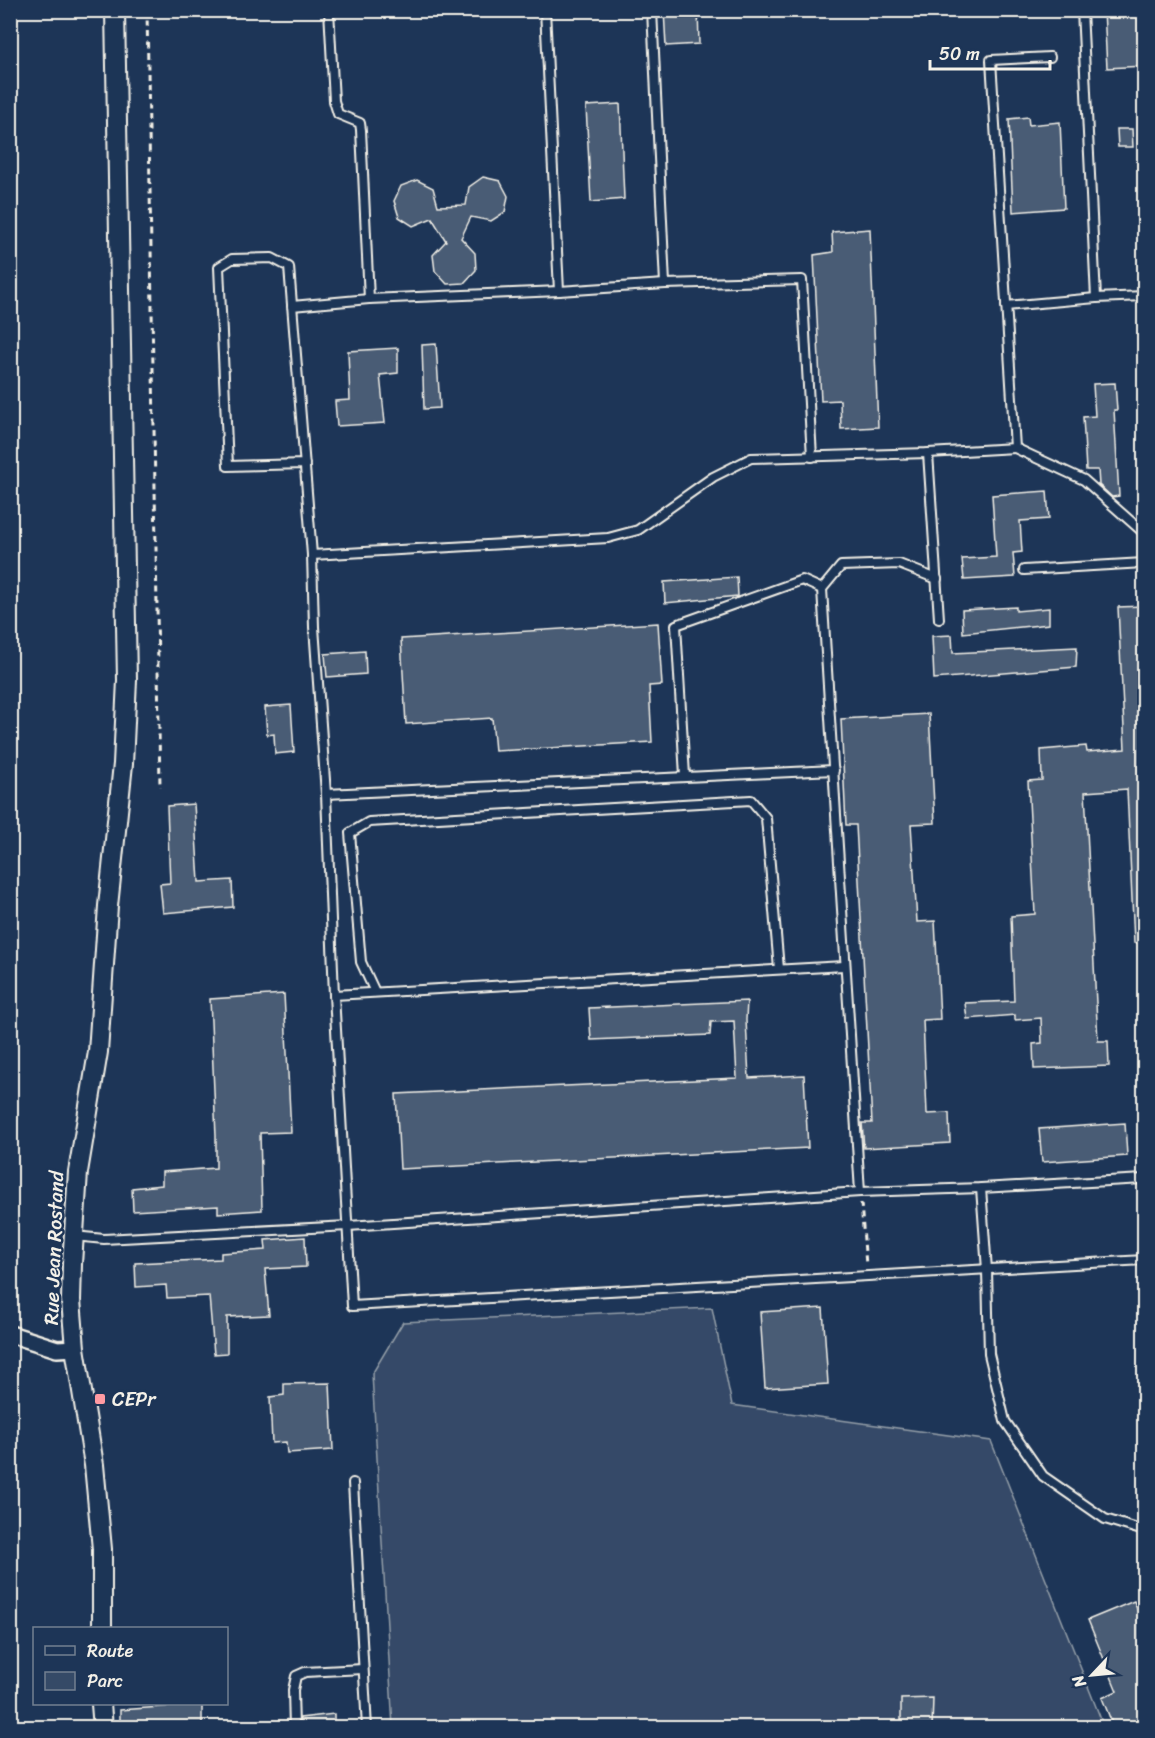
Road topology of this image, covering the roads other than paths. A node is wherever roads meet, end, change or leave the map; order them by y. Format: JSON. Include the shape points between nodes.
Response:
{"nodes":[{"id":1,"x":115,"y":10,"type":"edge"},
{"id":2,"x":329,"y":10,"type":"edge"},
{"id":3,"x":545,"y":10,"type":"edge"},
{"id":4,"x":652,"y":10,"type":"edge"},
{"id":5,"x":1082,"y":10,"type":"edge"},
{"id":6,"x":1050,"y":57,"type":"dead end"},
{"id":7,"x":665,"y":284,"type":"junction"},
{"id":8,"x":559,"y":291,"type":"junction"},
{"id":9,"x":1144,"y":296,"type":"edge"},
{"id":10,"x":1096,"y":298,"type":"junction"},
{"id":11,"x":369,"y":299,"type":"junction"},
{"id":12,"x":292,"y":306,"type":"junction"},
{"id":13,"x":1006,"y":306,"type":"junction"},
{"id":14,"x":1015,"y":448,"type":"junction"},
{"id":15,"x":928,"y":453,"type":"junction"},
{"id":16,"x":812,"y":457,"type":"junction"},
{"id":17,"x":305,"y":464,"type":"junction"},
{"id":18,"x":1144,"y":533,"type":"edge"},
{"id":19,"x":312,"y":555,"type":"junction"},
{"id":20,"x":1144,"y":563,"type":"edge"},
{"id":21,"x":1024,"y":570,"type":"dead end"},
{"id":22,"x":937,"y":579,"type":"junction"},
{"id":23,"x":822,"y":589,"type":"junction"},
{"id":24,"x":939,"y":618,"type":"dead end"},
{"id":25,"x":834,"y":770,"type":"junction"},
{"id":26,"x":685,"y":776,"type":"junction"},
{"id":27,"x":326,"y":794,"type":"junction"},
{"id":28,"x":844,"y":966,"type":"junction"},
{"id":29,"x":779,"y":969,"type":"junction"},
{"id":30,"x":375,"y":992,"type":"junction"},
{"id":31,"x":334,"y":995,"type":"junction"},
{"id":32,"x":1144,"y":1179,"type":"edge"},
{"id":33,"x":981,"y":1188,"type":"junction"},
{"id":34,"x":860,"y":1192,"type":"junction"},
{"id":35,"x":348,"y":1226,"type":"junction"},
{"id":36,"x":74,"y":1236,"type":"junction"},
{"id":37,"x":1144,"y":1260,"type":"edge"},
{"id":38,"x":987,"y":1270,"type":"junction"},
{"id":39,"x":10,"y":1334,"type":"edge"},
{"id":40,"x":75,"y":1348,"type":"junction"},
{"id":41,"x":353,"y":1483,"type":"dead end"},
{"id":42,"x":1144,"y":1531,"type":"edge"},
{"id":43,"x":102,"y":1627,"type":"edge"},
{"id":44,"x":363,"y":1669,"type":"junction"},
{"id":45,"x":101,"y":1705,"type":"edge"},
{"id":46,"x":103,"y":1728,"type":"edge"},
{"id":47,"x":294,"y":1728,"type":"edge"},
{"id":48,"x":367,"y":1728,"type":"edge"}],
"edges":[{"from":1,"to":36,"type":"street","name":"Rue Jean Rostand","via":[[127,680],[98,1052],[78,1172]]},
{"from":2,"to":11,"type":"lane","via":[[335,108],[338,114],[360,123],[361,130]]},
{"from":3,"to":8,"type":"lane"},
{"from":4,"to":7,"type":"lane"},
{"from":5,"to":10,"type":"lane"},
{"from":6,"to":13,"type":"lane","via":[[991,60]]},
{"from":7,"to":8,"type":"lane"},
{"from":7,"to":16,"type":"lane","via":[[802,280]]},
{"from":8,"to":11,"type":"lane"},
{"from":9,"to":10,"type":"lane"},
{"from":10,"to":13,"type":"lane"},
{"from":11,"to":12,"type":"lane"},
{"from":12,"to":17,"type":"lane"},
{"from":12,"to":17,"type":"lane","via":[[289,267],[272,258],[232,259],[219,267],[228,466]]},
{"from":13,"to":14,"type":"lane"},
{"from":14,"to":15,"type":"lane"},
{"from":14,"to":18,"type":"lane","via":[[1084,480]]},
{"from":15,"to":16,"type":"lane"},
{"from":15,"to":22,"type":"lane"},
{"from":16,"to":19,"type":"lane","via":[[751,458],[713,477],[638,530],[608,538]]},
{"from":17,"to":19,"type":"lane"},
{"from":19,"to":27,"type":"lane"},
{"from":20,"to":21,"type":"lane"},
{"from":22,"to":23,"type":"lane","via":[[899,564],[841,566]]},
{"from":22,"to":24,"type":"lane"},
{"from":23,"to":25,"type":"lane"},
{"from":23,"to":26,"type":"lane","via":[[802,580],[676,625]]},
{"from":25,"to":26,"type":"lane"},
{"from":25,"to":28,"type":"lane"},
{"from":26,"to":27,"type":"lane"},
{"from":27,"to":31,"type":"lane"},
{"from":28,"to":29,"type":"lane"},
{"from":28,"to":34,"type":"lane"},
{"from":29,"to":30,"type":"lane"},
{"from":29,"to":30,"type":"lane","via":[[766,818],[751,800],[369,822],[350,833],[361,962]]},
{"from":30,"to":31,"type":"lane"},
{"from":31,"to":35,"type":"lane"},
{"from":32,"to":33,"type":"lane"},
{"from":33,"to":34,"type":"lane"},
{"from":33,"to":38,"type":"lane"},
{"from":34,"to":35,"type":"lane"},
{"from":35,"to":36,"type":"lane","via":[[104,1239]]},
{"from":35,"to":38,"type":"lane","via":[[352,1306]]},
{"from":36,"to":40,"type":"street","name":"Rue Jean Rostand","via":[[71,1300]]},
{"from":37,"to":38,"type":"lane"},
{"from":38,"to":42,"type":"lane","via":[[989,1354],[1005,1420],[1043,1476],[1105,1519]]},
{"from":39,"to":40,"type":"street","via":[[57,1349]]},
{"from":40,"to":43,"type":"street","name":"Rue Jean Rostand","via":[[94,1465],[102,1549]]},
{"from":41,"to":44,"type":"lane"},
{"from":44,"to":47,"type":"lane","via":[[305,1672],[296,1676]]},
{"from":44,"to":48,"type":"lane"},
{"from":45,"to":46,"type":"street"}]}
